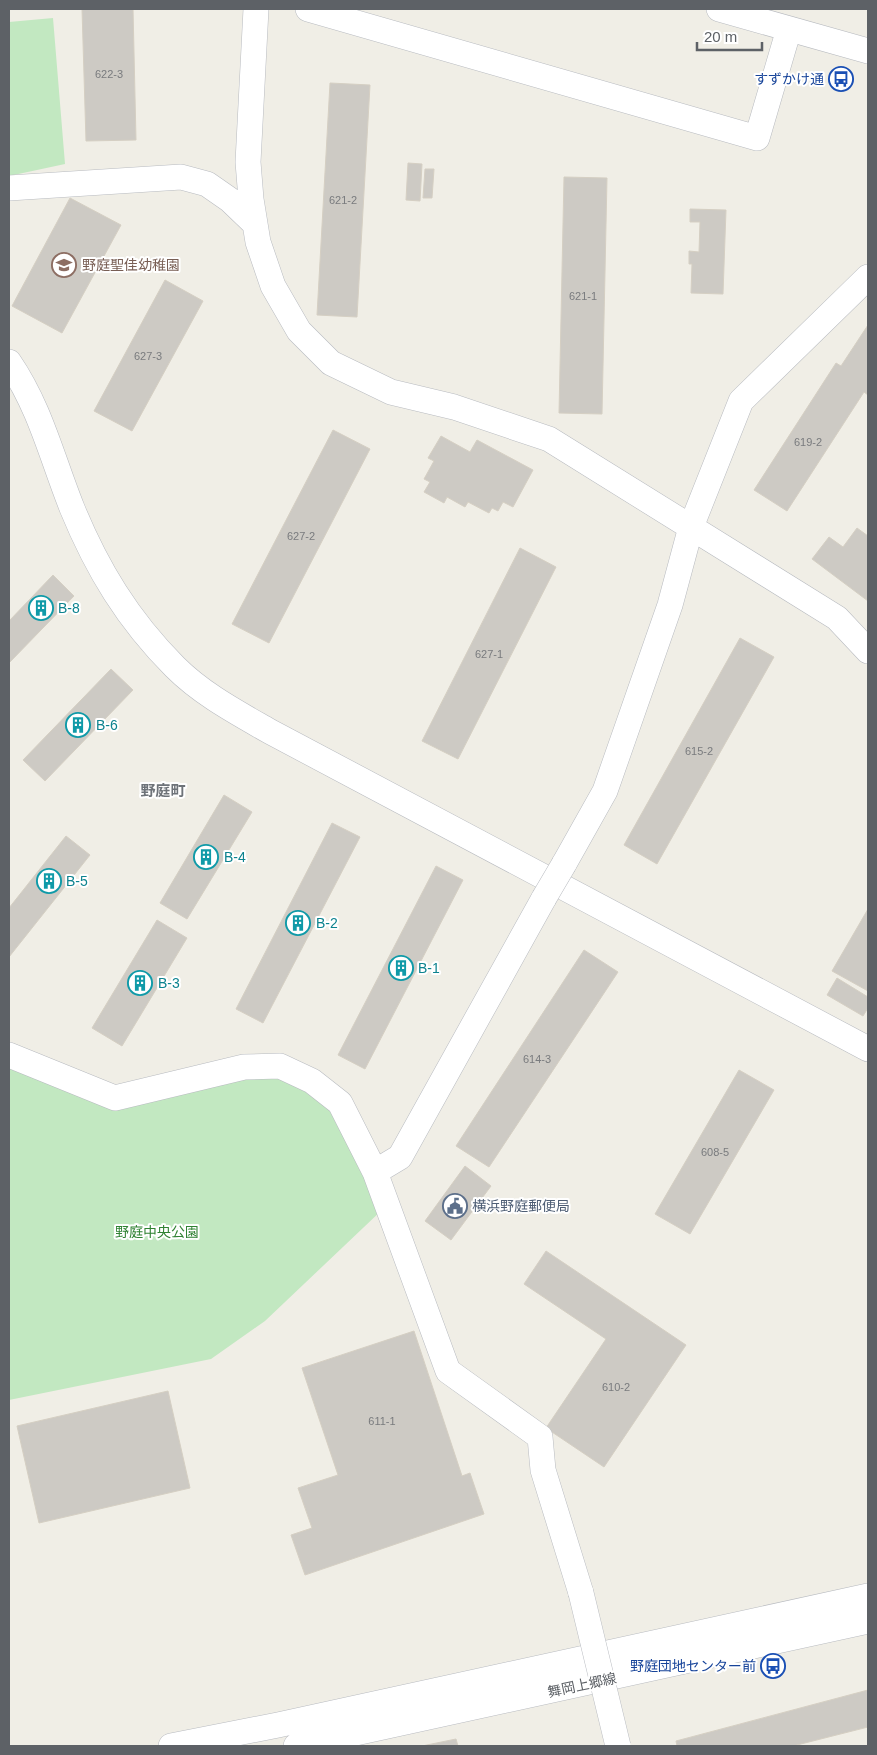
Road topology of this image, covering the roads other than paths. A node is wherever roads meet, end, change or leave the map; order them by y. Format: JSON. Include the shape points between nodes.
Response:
{"nodes":[{"id":1,"x":256,"y":9,"type":"edge"},
{"id":2,"x":308,"y":9,"type":"edge"},
{"id":3,"x":719,"y":9,"type":"edge"},
{"id":4,"x":790,"y":28,"type":"junction"},
{"id":5,"x":868,"y":51,"type":"edge"},
{"id":6,"x":9,"y":188,"type":"edge"},
{"id":7,"x":255,"y":224,"type":"junction"},
{"id":8,"x":868,"y":277,"type":"edge"},
{"id":9,"x":9,"y":362,"type":"edge"},
{"id":10,"x":692,"y":527,"type":"junction"},
{"id":11,"x":868,"y":651,"type":"edge"},
{"id":12,"x":868,"y":1049,"type":"edge"},
{"id":13,"x":9,"y":1054,"type":"edge"},
{"id":14,"x":375,"y":1172,"type":"junction"},
{"id":15,"x":868,"y":1596,"type":"edge"},
{"id":16,"x":868,"y":1621,"type":"edge"},
{"id":17,"x":280,"y":1736,"type":"edge"},
{"id":18,"x":390,"y":1736,"type":"edge"},
{"id":19,"x":171,"y":1746,"type":"edge"},
{"id":20,"x":296,"y":1746,"type":"edge"},
{"id":21,"x":618,"y":1746,"type":"edge"}],
"edges":[{"from":1,"to":7,"type":"street","via":[[248,162]]},
{"from":2,"to":4,"type":"street","via":[[757,138]]},
{"from":3,"to":4,"type":"street"},
{"from":4,"to":5,"type":"street"},
{"from":6,"to":7,"type":"street","via":[[181,177],[207,184]]},
{"from":7,"to":10,"type":"street","via":[[273,286],[299,331],[331,363],[391,392],[454,407],[549,439]]},
{"from":8,"to":10,"type":"street","via":[[741,402]]},
{"from":9,"to":12,"type":"street","via":[[36,408],[72,508],[103,576],[135,622],[176,667],[202,689],[269,732]]},
{"from":10,"to":11,"type":"street","via":[[837,618]]},
{"from":10,"to":14,"type":"street","bridge":true,"via":[[670,605],[605,791],[400,1157]]},
{"from":13,"to":14,"type":"street","via":[[115,1098],[244,1067],[280,1066],[312,1081],[340,1103]]},
{"from":14,"to":21,"type":"street","bridge":true,"via":[[448,1371],[540,1437],[544,1470],[581,1593]]},
{"from":15,"to":17,"type":"street"},
{"from":16,"to":18,"type":"street","name":"舞岡上郷線","via":[[610,1679]]},
{"from":17,"to":19,"type":"street"},
{"from":18,"to":20,"type":"street","name":"舞岡上郷線"}]}
